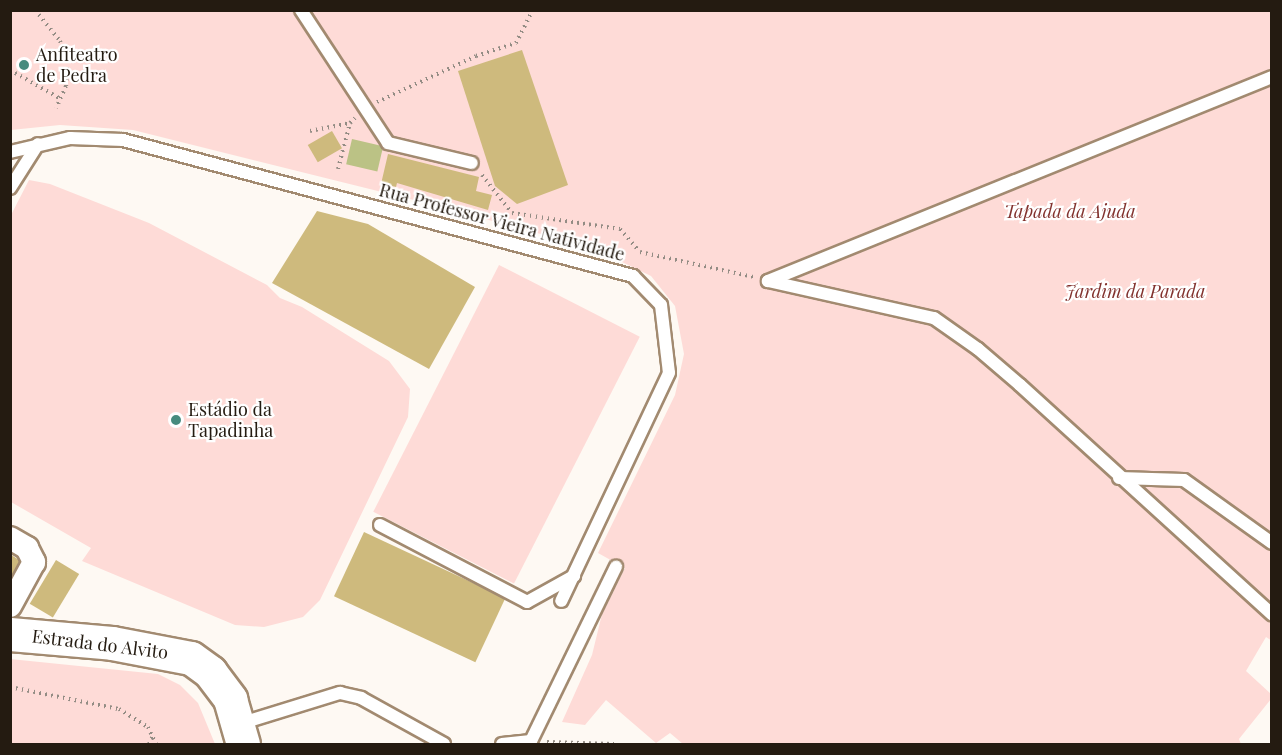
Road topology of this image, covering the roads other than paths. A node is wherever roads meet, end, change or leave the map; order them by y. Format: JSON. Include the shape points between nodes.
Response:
{"nodes":[{"id":1,"x":301,"y":10,"type":"edge"},
{"id":2,"x":1272,"y":77,"type":"edge"},
{"id":3,"x":38,"y":144,"type":"junction"},
{"id":4,"x":10,"y":152,"type":"edge"},
{"id":5,"x":472,"y":163,"type":"road end"},
{"id":6,"x":10,"y":188,"type":"edge"},
{"id":7,"x":1119,"y":478,"type":"junction"},
{"id":8,"x":380,"y":525,"type":"dead end"},
{"id":9,"x":10,"y":538,"type":"edge"},
{"id":10,"x":1272,"y":543,"type":"edge"},
{"id":11,"x":616,"y":567,"type":"dead end"},
{"id":12,"x":574,"y":576,"type":"junction"},
{"id":13,"x":561,"y":601,"type":"dead end"},
{"id":14,"x":10,"y":606,"type":"edge"},
{"id":15,"x":1272,"y":614,"type":"edge"},
{"id":16,"x":10,"y":634,"type":"edge"},
{"id":17,"x":241,"y":734,"type":"edge"},
{"id":18,"x":444,"y":744,"type":"edge"},
{"id":19,"x":502,"y":744,"type":"edge"}],
"edges":[{"from":1,"to":5,"type":"lane","via":[[388,143]]},
{"from":2,"to":7,"type":"lane","via":[[768,280],[934,318],[1012,377]]},
{"from":3,"to":4,"type":"lane","name":"Rua Professor Vieira Natividade"},
{"from":3,"to":6,"type":"lane"},
{"from":3,"to":12,"type":"lane","name":"Rua Professor Vieira Natividade","via":[[70,138],[123,140],[633,276],[661,305],[669,373]]},
{"from":7,"to":10,"type":"lane","via":[[1184,480]]},
{"from":7,"to":15,"type":"lane"},
{"from":8,"to":12,"type":"lane","via":[[527,602]]},
{"from":9,"to":14,"type":"street","via":[[27,548],[34,558]]},
{"from":11,"to":19,"type":"lane","via":[[531,741]]},
{"from":12,"to":13,"type":"lane","name":"Rua Professor Vieira Natividade"},
{"from":16,"to":17,"type":"street","name":"Estrada do Alvito","via":[[179,653],[201,664],[219,682]]},
{"from":17,"to":18,"type":"lane","via":[[340,693],[361,698]]}]}
